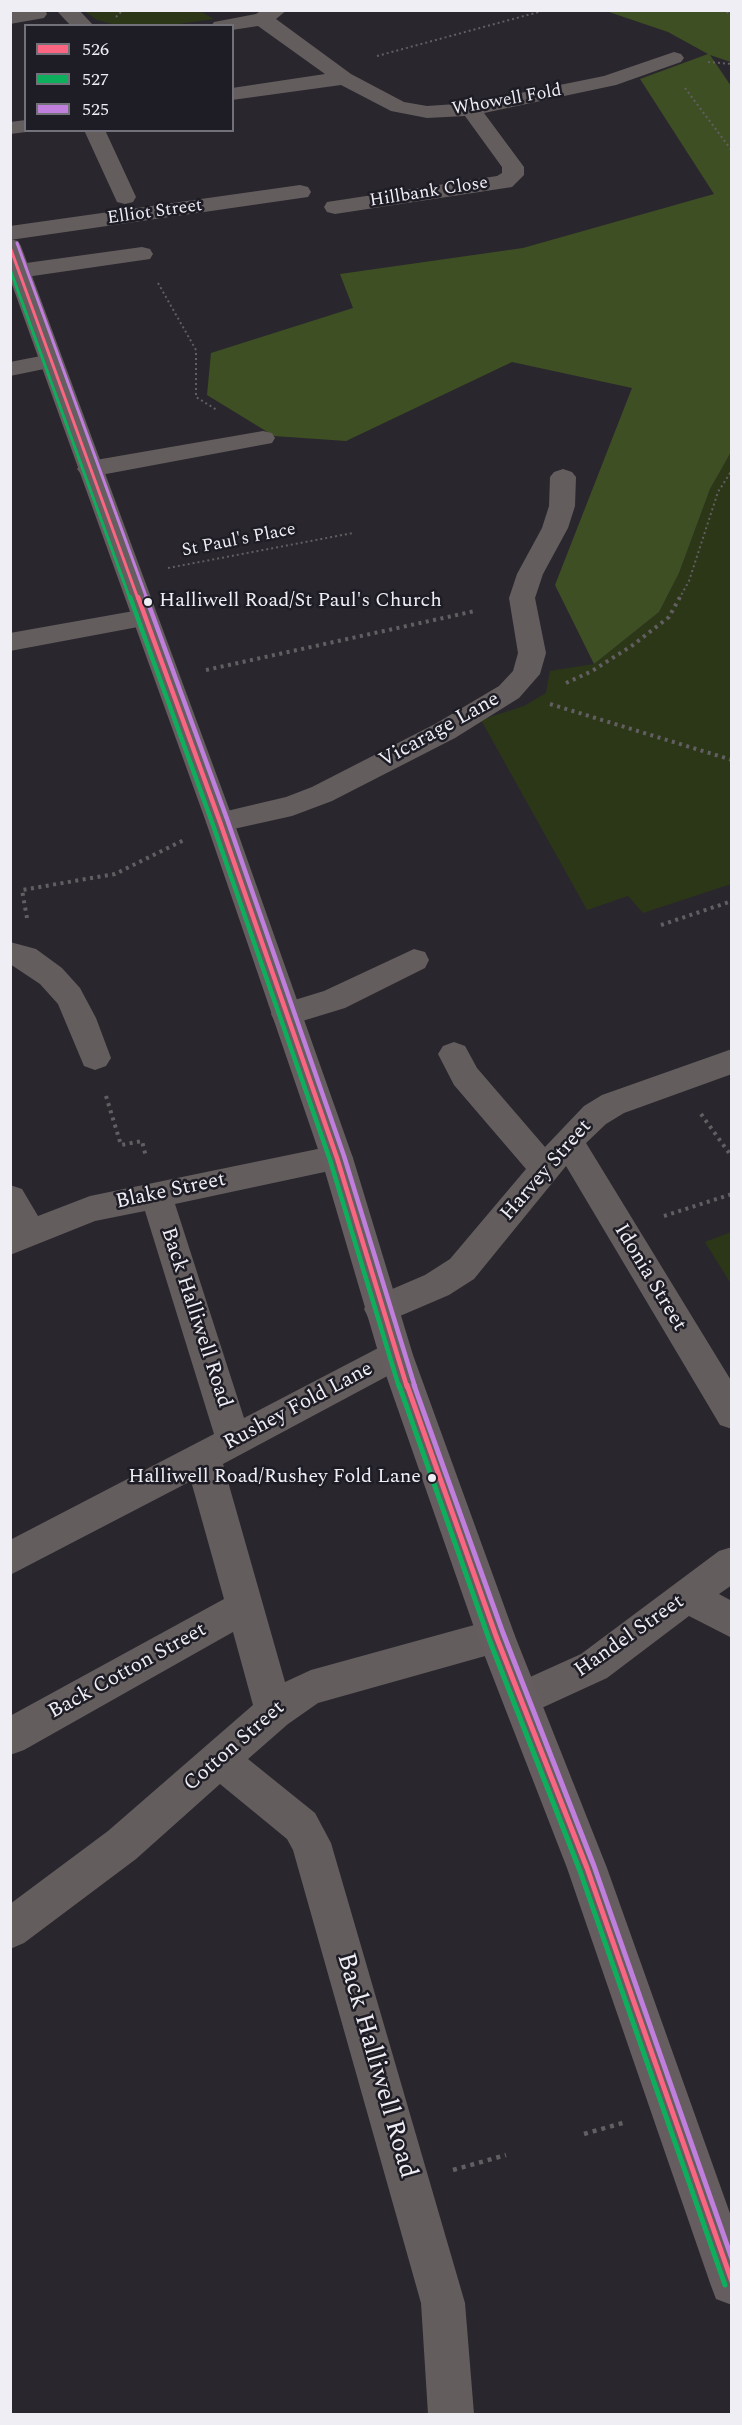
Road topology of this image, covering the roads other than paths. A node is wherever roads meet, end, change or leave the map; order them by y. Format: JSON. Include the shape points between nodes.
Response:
{"nodes":[{"id":1,"x":66,"y":10,"type":"edge"},
{"id":2,"x":37,"y":14,"type":"dead end"},
{"id":3,"x":269,"y":15,"type":"edge"},
{"id":4,"x":10,"y":18,"type":"edge"},
{"id":5,"x":82,"y":24,"type":"edge"},
{"id":6,"x":230,"y":24,"type":"edge"},
{"id":7,"x":670,"y":60,"type":"road end"},
{"id":8,"x":337,"y":73,"type":"junction"},
{"id":9,"x":234,"y":94,"type":"edge"},
{"id":10,"x":471,"y":109,"type":"junction"},
{"id":11,"x":95,"y":132,"type":"edge"},
{"id":12,"x":300,"y":192,"type":"dead end"},
{"id":13,"x":125,"y":197,"type":"dead end"},
{"id":14,"x":335,"y":207,"type":"dead end"},
{"id":15,"x":10,"y":233,"type":"edge"},
{"id":16,"x":142,"y":254,"type":"road end"},
{"id":17,"x":15,"y":259,"type":"edge"},
{"id":18,"x":51,"y":361,"type":"junction"},
{"id":19,"x":10,"y":369,"type":"edge"},
{"id":20,"x":263,"y":438,"type":"road end"},
{"id":21,"x":90,"y":469,"type":"junction"},
{"id":22,"x":563,"y":477,"type":"dead end"},
{"id":23,"x":145,"y":618,"type":"junction"},
{"id":24,"x":10,"y":642,"type":"edge"},
{"id":25,"x":220,"y":822,"type":"junction"},
{"id":26,"x":11,"y":952,"type":"edge"},
{"id":27,"x":414,"y":960,"type":"dead end"},
{"id":28,"x":286,"y":1014,"type":"junction"},
{"id":29,"x":454,"y":1054,"type":"dead end"},
{"id":30,"x":95,"y":1058,"type":"road end"},
{"id":31,"x":732,"y":1061,"type":"edge"},
{"id":32,"x":568,"y":1141,"type":"junction"},
{"id":33,"x":337,"y":1158,"type":"junction"},
{"id":34,"x":545,"y":1169,"type":"junction"},
{"id":35,"x":156,"y":1195,"type":"junction"},
{"id":36,"x":10,"y":1198,"type":"edge"},
{"id":37,"x":21,"y":1238,"type":"edge"},
{"id":38,"x":381,"y":1309,"type":"junction"},
{"id":39,"x":396,"y":1355,"type":"junction"},
{"id":40,"x":725,"y":1403,"type":"edge"},
{"id":41,"x":219,"y":1449,"type":"junction"},
{"id":42,"x":10,"y":1559,"type":"edge"},
{"id":43,"x":732,"y":1563,"type":"edge"},
{"id":44,"x":689,"y":1597,"type":"junction"},
{"id":45,"x":245,"y":1606,"type":"junction"},
{"id":46,"x":732,"y":1621,"type":"edge"},
{"id":47,"x":496,"y":1636,"type":"junction"},
{"id":48,"x":522,"y":1699,"type":"junction"},
{"id":49,"x":274,"y":1711,"type":"junction"},
{"id":50,"x":10,"y":1737,"type":"edge"},
{"id":51,"x":219,"y":1759,"type":"junction"},
{"id":52,"x":10,"y":1929,"type":"edge"},
{"id":53,"x":732,"y":2283,"type":"edge"},
{"id":54,"x":451,"y":2415,"type":"edge"}],
"edges":[{"from":1,"to":5,"type":"street"},
{"from":2,"to":4,"type":"street"},
{"from":3,"to":6,"type":"street","name":"Whowell Fold"},
{"from":3,"to":8,"type":"street","name":"Whowell Fold"},
{"from":7,"to":10,"type":"street","name":"Whowell Fold","via":[[609,81]]},
{"from":8,"to":9,"type":"street"},
{"from":8,"to":10,"type":"street","name":"Whowell Fold","via":[[413,111]]},
{"from":10,"to":14,"type":"street","name":"Hillbank Close","via":[[513,167],[513,175],[504,182]]},
{"from":11,"to":13,"type":"street"},
{"from":12,"to":15,"type":"street","name":"Elliot Street"},
{"from":16,"to":17,"type":"street"},
{"from":17,"to":18,"type":"main road"},
{"from":18,"to":19,"type":"street"},
{"from":18,"to":21,"type":"main road"},
{"from":20,"to":21,"type":"street"},
{"from":21,"to":23,"type":"main road"},
{"from":22,"to":25,"type":"street","name":"Vicarage Lane","via":[[562,506],[555,528],[522,598],[532,653],[517,694],[322,794],[292,806]]},
{"from":23,"to":24,"type":"street"},
{"from":23,"to":25,"type":"main road"},
{"from":25,"to":28,"type":"main road"},
{"from":26,"to":30,"type":"street","via":[[51,976],[69,996]]},
{"from":27,"to":28,"type":"street","via":[[334,1000]]},
{"from":28,"to":33,"type":"main road"},
{"from":29,"to":34,"type":"street","via":[[465,1076]]},
{"from":31,"to":32,"type":"street","name":"Harvey Street","via":[[614,1104],[595,1115]]},
{"from":32,"to":34,"type":"street","name":"Harvey Street"},
{"from":32,"to":40,"type":"street","name":"Idonia Street"},
{"from":33,"to":35,"type":"street","name":"Blake Street"},
{"from":33,"to":38,"type":"main road"},
{"from":34,"to":38,"type":"street","name":"Harvey Street","via":[[462,1269],[437,1285]]},
{"from":35,"to":37,"type":"street","name":"Blake Street","via":[[90,1209]]},
{"from":35,"to":41,"type":"street","name":"Back Halliwell Road"},
{"from":36,"to":37,"type":"street"},
{"from":38,"to":39,"type":"main road"},
{"from":39,"to":41,"type":"street","name":"Rushey Fold Lane"},
{"from":39,"to":47,"type":"main road"},
{"from":41,"to":42,"type":"street","name":"Rushey Fold Lane"},
{"from":41,"to":45,"type":"street","name":"Back Halliwell Road"},
{"from":43,"to":44,"type":"street","name":"Handel Street"},
{"from":44,"to":46,"type":"street"},
{"from":44,"to":48,"type":"street","name":"Handel Street","via":[[594,1666]]},
{"from":45,"to":49,"type":"street","name":"Back Halliwell Road"},
{"from":45,"to":50,"type":"street","name":"Back Cotton Street"},
{"from":47,"to":48,"type":"main road"},
{"from":47,"to":49,"type":"street","name":"Cotton Street","via":[[311,1688]]},
{"from":48,"to":53,"type":"main road","via":[[587,1868]]},
{"from":49,"to":51,"type":"street","name":"Cotton Street"},
{"from":51,"to":52,"type":"street","name":"Cotton Street","via":[[122,1845]]},
{"from":51,"to":54,"type":"street","name":"Back Halliwell Road","via":[[301,1826],[311,1843],[443,2302]]}]}
